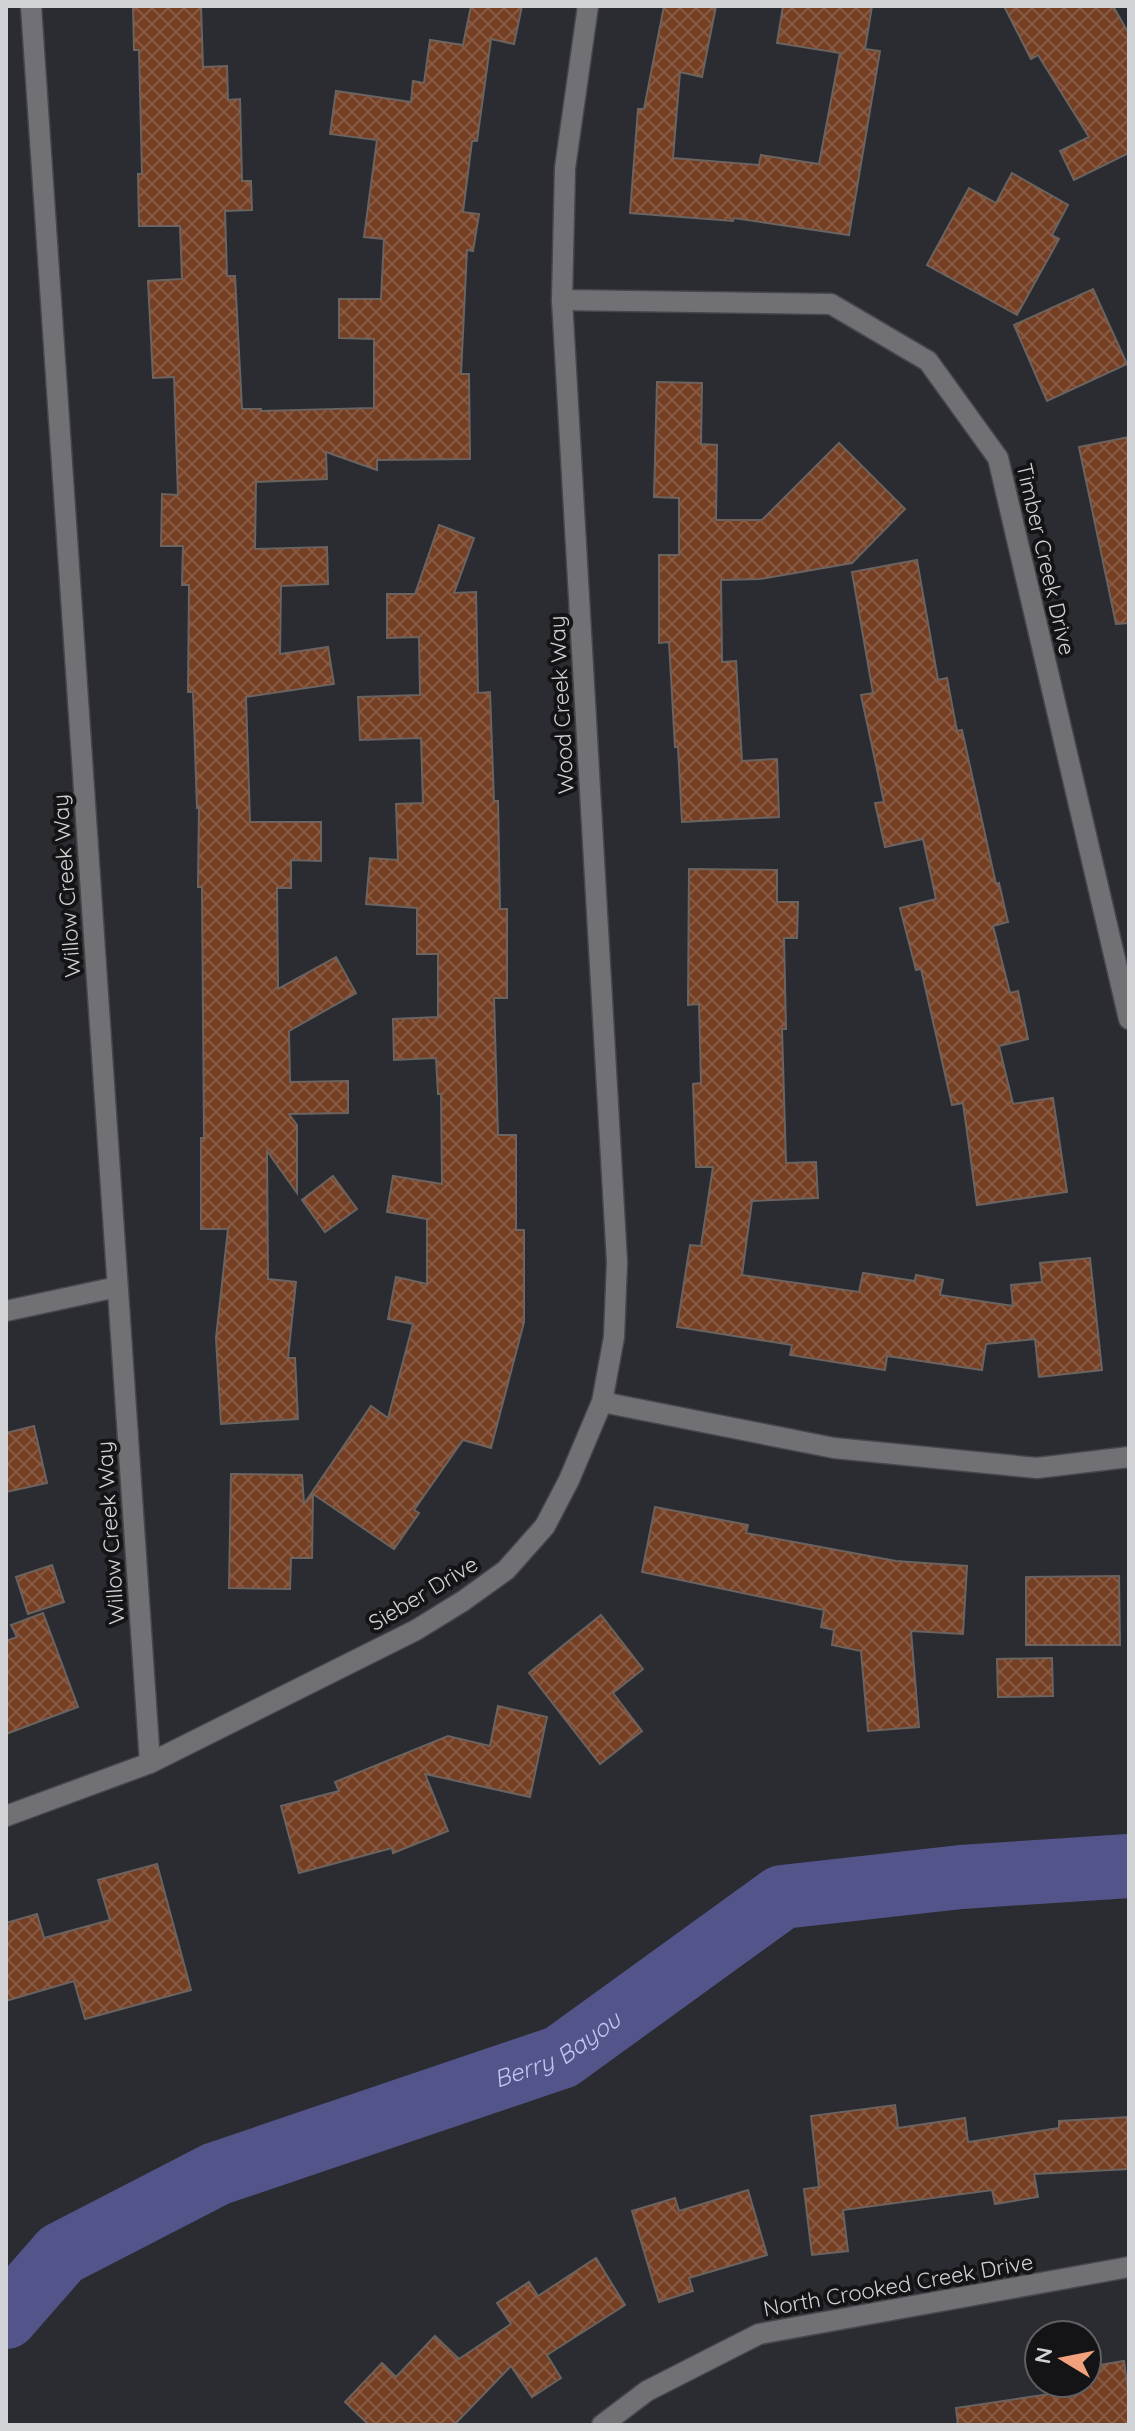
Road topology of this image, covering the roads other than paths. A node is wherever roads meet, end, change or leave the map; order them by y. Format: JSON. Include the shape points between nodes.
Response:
{"nodes":[{"id":1,"x":31,"y":6,"type":"edge"},
{"id":2,"x":588,"y":6,"type":"edge"},
{"id":3,"x":562,"y":300,"type":"junction"},
{"id":4,"x":1120,"y":940,"type":"edge"},
{"id":5,"x":1129,"y":1019,"type":"edge"},
{"id":6,"x":117,"y":1287,"type":"junction"},
{"id":7,"x":6,"y":1311,"type":"edge"},
{"id":8,"x":602,"y":1402,"type":"junction"},
{"id":9,"x":1129,"y":1457,"type":"edge"},
{"id":10,"x":150,"y":1763,"type":"junction"},
{"id":11,"x":6,"y":1816,"type":"edge"},
{"id":12,"x":1129,"y":2267,"type":"edge"},
{"id":13,"x":602,"y":2425,"type":"edge"}],
"edges":[{"from":1,"to":6,"type":"street","name":"Willow Creek Way"},
{"from":2,"to":3,"type":"street","name":"Wood Creek Way","via":[[565,168]]},
{"from":3,"to":4,"type":"street","name":"Timber Creek Drive","via":[[831,304],[928,361],[998,458]]},
{"from":3,"to":8,"type":"street","name":"Wood Creek Way","via":[[617,1262],[614,1337]]},
{"from":4,"to":5,"type":"street","name":"Timber Creek Drive"},
{"from":6,"to":7,"type":"street"},
{"from":6,"to":10,"type":"street","name":"Willow Creek Way"},
{"from":8,"to":9,"type":"street","via":[[834,1448],[1037,1468]]},
{"from":8,"to":10,"type":"street","name":"Sieber Drive","via":[[545,1526],[506,1570],[416,1630]]},
{"from":10,"to":11,"type":"street","name":"Sieber Drive"},
{"from":12,"to":13,"type":"street","name":"North Crooked Creek Drive","via":[[759,2334],[647,2391]]}]}
